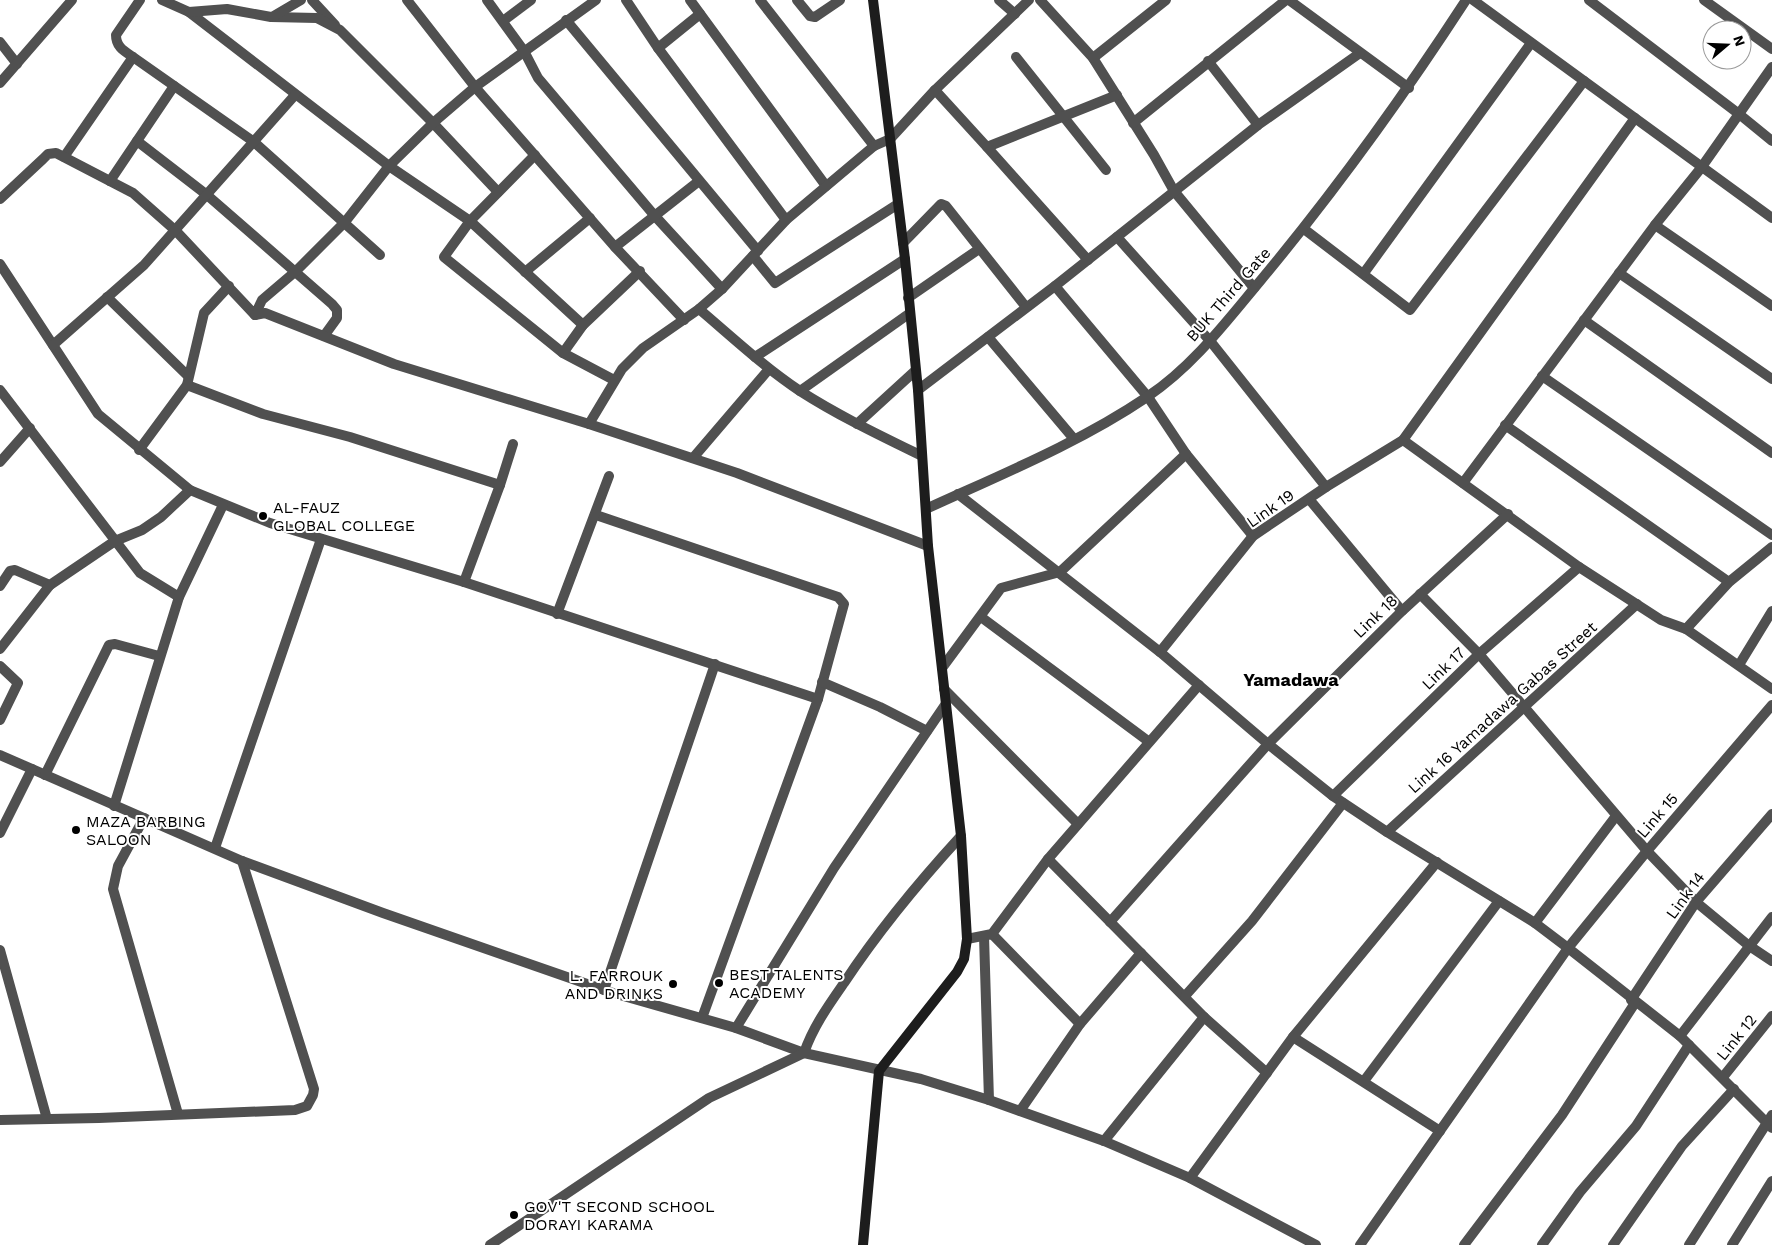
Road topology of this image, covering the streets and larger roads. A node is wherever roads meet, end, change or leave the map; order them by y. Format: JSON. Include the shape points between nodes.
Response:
{"nodes":[{"id":1,"x":72,"y":0,"type":"edge"},
{"id":2,"x":140,"y":0,"type":"edge"},
{"id":3,"x":162,"y":0,"type":"edge"},
{"id":4,"x":301,"y":0,"type":"edge"},
{"id":5,"x":312,"y":0,"type":"edge"},
{"id":6,"x":407,"y":0,"type":"edge"},
{"id":7,"x":487,"y":0,"type":"edge"},
{"id":8,"x":531,"y":0,"type":"edge"},
{"id":9,"x":596,"y":0,"type":"edge"},
{"id":10,"x":626,"y":0,"type":"edge"},
{"id":11,"x":690,"y":0,"type":"edge"},
{"id":12,"x":760,"y":0,"type":"edge"},
{"id":13,"x":797,"y":0,"type":"edge"},
{"id":14,"x":840,"y":0,"type":"edge"},
{"id":15,"x":873,"y":0,"type":"edge"},
{"id":16,"x":999,"y":0,"type":"edge"},
{"id":17,"x":1029,"y":0,"type":"edge"},
{"id":18,"x":1040,"y":0,"type":"edge"},
{"id":19,"x":1166,"y":0,"type":"edge"},
{"id":20,"x":1288,"y":0,"type":"edge"},
{"id":21,"x":1466,"y":0,"type":"edge"},
{"id":22,"x":1473,"y":0,"type":"edge"},
{"id":23,"x":1589,"y":0,"type":"edge"},
{"id":24,"x":1704,"y":0,"type":"edge"},
{"id":25,"x":189,"y":12,"type":"junction"},
{"id":26,"x":700,"y":14,"type":"junction"},
{"id":27,"x":1015,"y":14,"type":"junction"},
{"id":28,"x":271,"y":18,"type":"junction"},
{"id":29,"x":566,"y":20,"type":"junction"},
{"id":30,"x":503,"y":22,"type":"junction"},
{"id":31,"x":340,"y":30,"type":"junction"},
{"id":32,"x":0,"y":42,"type":"edge"},
{"id":33,"x":1531,"y":43,"type":"junction"},
{"id":34,"x":658,"y":48,"type":"junction"},
{"id":35,"x":1772,"y":50,"type":"edge"},
{"id":36,"x":524,"y":51,"type":"junction"},
{"id":37,"x":1360,"y":53,"type":"junction"},
{"id":38,"x":133,"y":57,"type":"junction"},
{"id":39,"x":1016,"y":57,"type":"dead end"},
{"id":40,"x":1093,"y":58,"type":"junction"},
{"id":41,"x":1208,"y":61,"type":"junction"},
{"id":42,"x":17,"y":64,"type":"junction"},
{"id":43,"x":1772,"y":67,"type":"edge"},
{"id":44,"x":1584,"y":81,"type":"junction"},
{"id":45,"x":0,"y":83,"type":"edge"},
{"id":46,"x":174,"y":86,"type":"junction"},
{"id":47,"x":475,"y":87,"type":"junction"},
{"id":48,"x":1409,"y":88,"type":"junction"},
{"id":49,"x":936,"y":90,"type":"junction"},
{"id":50,"x":295,"y":95,"type":"junction"},
{"id":51,"x":1117,"y":95,"type":"junction"},
{"id":52,"x":1739,"y":114,"type":"junction"},
{"id":53,"x":1066,"y":118,"type":"junction"},
{"id":54,"x":1635,"y":118,"type":"junction"},
{"id":55,"x":433,"y":123,"type":"junction"},
{"id":56,"x":1133,"y":124,"type":"junction"},
{"id":57,"x":1258,"y":125,"type":"junction"},
{"id":58,"x":890,"y":139,"type":"junction"},
{"id":59,"x":137,"y":141,"type":"junction"},
{"id":60,"x":1772,"y":141,"type":"edge"},
{"id":61,"x":254,"y":142,"type":"junction"},
{"id":62,"x":874,"y":146,"type":"junction"},
{"id":63,"x":987,"y":148,"type":"junction"},
{"id":64,"x":535,"y":155,"type":"junction"},
{"id":65,"x":64,"y":157,"type":"junction"},
{"id":66,"x":389,"y":166,"type":"junction"},
{"id":67,"x":1702,"y":168,"type":"junction"},
{"id":68,"x":1106,"y":170,"type":"dead end"},
{"id":69,"x":110,"y":181,"type":"junction"},
{"id":70,"x":699,"y":181,"type":"junction"},
{"id":71,"x":826,"y":186,"type":"junction"},
{"id":72,"x":1174,"y":191,"type":"junction"},
{"id":73,"x":498,"y":192,"type":"junction"},
{"id":74,"x":207,"y":195,"type":"junction"},
{"id":75,"x":0,"y":199,"type":"edge"},
{"id":76,"x":898,"y":204,"type":"junction"},
{"id":77,"x":654,"y":215,"type":"junction"},
{"id":78,"x":590,"y":218,"type":"junction"},
{"id":79,"x":1772,"y":218,"type":"edge"},
{"id":80,"x":470,"y":220,"type":"junction"},
{"id":81,"x":786,"y":220,"type":"junction"},
{"id":82,"x":345,"y":222,"type":"junction"},
{"id":83,"x":1655,"y":225,"type":"junction"},
{"id":84,"x":1304,"y":229,"type":"junction"},
{"id":85,"x":176,"y":230,"type":"junction"},
{"id":86,"x":1117,"y":237,"type":"junction"},
{"id":87,"x":903,"y":243,"type":"junction"},
{"id":88,"x":615,"y":247,"type":"junction"},
{"id":89,"x":979,"y":248,"type":"junction"},
{"id":90,"x":756,"y":253,"type":"junction"},
{"id":91,"x":380,"y":256,"type":"dead end"},
{"id":92,"x":905,"y":259,"type":"junction"},
{"id":93,"x":1088,"y":260,"type":"junction"},
{"id":94,"x":0,"y":264,"type":"edge"},
{"id":95,"x":296,"y":271,"type":"junction"},
{"id":96,"x":640,"y":271,"type":"junction"},
{"id":97,"x":525,"y":272,"type":"junction"},
{"id":98,"x":1364,"y":273,"type":"junction"},
{"id":99,"x":1619,"y":273,"type":"junction"},
{"id":100,"x":229,"y":286,"type":"junction"},
{"id":101,"x":1055,"y":286,"type":"junction"},
{"id":102,"x":1254,"y":288,"type":"junction"},
{"id":103,"x":722,"y":289,"type":"junction"},
{"id":104,"x":108,"y":296,"type":"junction"},
{"id":105,"x":908,"y":298,"type":"junction"},
{"id":106,"x":1772,"y":306,"type":"edge"},
{"id":107,"x":1026,"y":307,"type":"junction"},
{"id":108,"x":699,"y":309,"type":"junction"},
{"id":109,"x":910,"y":313,"type":"junction"},
{"id":110,"x":255,"y":315,"type":"junction"},
{"id":111,"x":684,"y":320,"type":"junction"},
{"id":112,"x":1584,"y":320,"type":"junction"},
{"id":113,"x":583,"y":325,"type":"junction"},
{"id":114,"x":324,"y":336,"type":"junction"},
{"id":115,"x":988,"y":337,"type":"junction"},
{"id":116,"x":1211,"y":342,"type":"junction"},
{"id":117,"x":53,"y":345,"type":"junction"},
{"id":118,"x":564,"y":353,"type":"junction"},
{"id":119,"x":755,"y":357,"type":"junction"},
{"id":120,"x":769,"y":369,"type":"junction"},
{"id":121,"x":915,"y":371,"type":"junction"},
{"id":122,"x":1542,"y":376,"type":"junction"},
{"id":123,"x":1772,"y":379,"type":"edge"},
{"id":124,"x":614,"y":380,"type":"junction"},
{"id":125,"x":188,"y":381,"type":"junction"},
{"id":126,"x":0,"y":390,"type":"edge"},
{"id":127,"x":918,"y":390,"type":"junction"},
{"id":128,"x":800,"y":391,"type":"junction"},
{"id":129,"x":1148,"y":397,"type":"junction"},
{"id":130,"x":589,"y":424,"type":"junction"},
{"id":131,"x":857,"y":424,"type":"junction"},
{"id":132,"x":1505,"y":425,"type":"junction"},
{"id":133,"x":30,"y":428,"type":"junction"},
{"id":134,"x":1074,"y":439,"type":"junction"},
{"id":135,"x":1403,"y":440,"type":"junction"},
{"id":136,"x":513,"y":444,"type":"dead end"},
{"id":137,"x":139,"y":450,"type":"junction"},
{"id":138,"x":1772,"y":453,"type":"edge"},
{"id":139,"x":1186,"y":454,"type":"junction"},
{"id":140,"x":922,"y":456,"type":"junction"},
{"id":141,"x":693,"y":458,"type":"junction"},
{"id":142,"x":0,"y":462,"type":"edge"},
{"id":143,"x":609,"y":476,"type":"dead end"},
{"id":144,"x":1463,"y":484,"type":"junction"},
{"id":145,"x":500,"y":485,"type":"junction"},
{"id":146,"x":1326,"y":487,"type":"junction"},
{"id":147,"x":190,"y":490,"type":"junction"},
{"id":148,"x":958,"y":494,"type":"junction"},
{"id":149,"x":1309,"y":499,"type":"junction"},
{"id":150,"x":223,"y":506,"type":"junction"},
{"id":151,"x":926,"y":509,"type":"junction"},
{"id":152,"x":596,"y":514,"type":"junction"},
{"id":153,"x":1508,"y":514,"type":"junction"},
{"id":154,"x":1772,"y":535,"type":"edge"},
{"id":155,"x":1252,"y":536,"type":"junction"},
{"id":156,"x":321,"y":539,"type":"junction"},
{"id":157,"x":115,"y":541,"type":"junction"},
{"id":158,"x":928,"y":546,"type":"junction"},
{"id":159,"x":1772,"y":546,"type":"edge"},
{"id":160,"x":1578,"y":566,"type":"junction"},
{"id":161,"x":1060,"y":572,"type":"junction"},
{"id":162,"x":464,"y":582,"type":"junction"},
{"id":163,"x":1729,"y":582,"type":"junction"},
{"id":164,"x":50,"y":585,"type":"junction"},
{"id":165,"x":0,"y":586,"type":"edge"},
{"id":166,"x":1420,"y":594,"type":"junction"},
{"id":167,"x":179,"y":597,"type":"junction"},
{"id":168,"x":1637,"y":604,"type":"junction"},
{"id":169,"x":1402,"y":611,"type":"junction"},
{"id":170,"x":1772,"y":611,"type":"edge"},
{"id":171,"x":557,"y":614,"type":"junction"},
{"id":172,"x":981,"y":617,"type":"junction"},
{"id":173,"x":1686,"y":629,"type":"junction"},
{"id":174,"x":0,"y":649,"type":"edge"},
{"id":175,"x":1160,"y":652,"type":"junction"},
{"id":176,"x":1479,"y":654,"type":"junction"},
{"id":177,"x":159,"y":656,"type":"junction"},
{"id":178,"x":715,"y":664,"type":"junction"},
{"id":179,"x":1739,"y":665,"type":"junction"},
{"id":180,"x":0,"y":666,"type":"edge"},
{"id":181,"x":942,"y":668,"type":"junction"},
{"id":182,"x":822,"y":682,"type":"junction"},
{"id":183,"x":1199,"y":685,"type":"junction"},
{"id":184,"x":944,"y":689,"type":"junction"},
{"id":185,"x":1772,"y":689,"type":"edge"},
{"id":186,"x":818,"y":699,"type":"junction"},
{"id":187,"x":945,"y":705,"type":"junction"},
{"id":188,"x":1772,"y":705,"type":"edge"},
{"id":189,"x":1524,"y":708,"type":"junction"},
{"id":190,"x":0,"y":720,"type":"edge"},
{"id":191,"x":928,"y":731,"type":"junction"},
{"id":192,"x":1148,"y":741,"type":"junction"},
{"id":193,"x":1268,"y":744,"type":"junction"},
{"id":194,"x":0,"y":755,"type":"edge"},
{"id":195,"x":32,"y":769,"type":"junction"},
{"id":196,"x":45,"y":775,"type":"junction"},
{"id":197,"x":1333,"y":796,"type":"junction"},
{"id":198,"x":1343,"y":804,"type":"junction"},
{"id":199,"x":114,"y":806,"type":"junction"},
{"id":200,"x":1772,"y":814,"type":"edge"},
{"id":201,"x":1616,"y":816,"type":"junction"},
{"id":202,"x":144,"y":818,"type":"junction"},
{"id":203,"x":1078,"y":824,"type":"junction"},
{"id":204,"x":1387,"y":832,"type":"junction"},
{"id":205,"x":0,"y":833,"type":"edge"},
{"id":206,"x":961,"y":836,"type":"junction"},
{"id":207,"x":215,"y":848,"type":"junction"},
{"id":208,"x":1647,"y":851,"type":"junction"},
{"id":209,"x":1048,"y":859,"type":"junction"},
{"id":210,"x":242,"y":861,"type":"junction"},
{"id":211,"x":1437,"y":862,"type":"junction"},
{"id":212,"x":1499,"y":901,"type":"junction"},
{"id":213,"x":1696,"y":902,"type":"junction"},
{"id":214,"x":1772,"y":917,"type":"edge"},
{"id":215,"x":1110,"y":922,"type":"junction"},
{"id":216,"x":1535,"y":923,"type":"junction"},
{"id":217,"x":988,"y":935,"type":"junction"},
{"id":218,"x":967,"y":939,"type":"junction"},
{"id":219,"x":1748,"y":945,"type":"junction"},
{"id":220,"x":1568,"y":948,"type":"junction"},
{"id":221,"x":0,"y":950,"type":"edge"},
{"id":222,"x":1142,"y":954,"type":"junction"},
{"id":223,"x":1772,"y":961,"type":"edge"},
{"id":224,"x":5,"y":984,"type":"edge"},
{"id":225,"x":604,"y":990,"type":"junction"},
{"id":226,"x":1185,"y":996,"type":"junction"},
{"id":227,"x":1633,"y":1001,"type":"junction"},
{"id":228,"x":1772,"y":1016,"type":"edge"},
{"id":229,"x":1204,"y":1017,"type":"junction"},
{"id":230,"x":702,"y":1018,"type":"junction"},
{"id":231,"x":1080,"y":1024,"type":"junction"},
{"id":232,"x":736,"y":1028,"type":"junction"},
{"id":233,"x":1680,"y":1036,"type":"junction"},
{"id":234,"x":1293,"y":1037,"type":"junction"},
{"id":235,"x":1689,"y":1045,"type":"junction"},
{"id":236,"x":804,"y":1053,"type":"junction"},
{"id":237,"x":879,"y":1071,"type":"junction"},
{"id":238,"x":1267,"y":1073,"type":"junction"},
{"id":239,"x":1723,"y":1077,"type":"junction"},
{"id":240,"x":1364,"y":1081,"type":"junction"},
{"id":241,"x":1734,"y":1089,"type":"junction"},
{"id":242,"x":990,"y":1100,"type":"junction"},
{"id":243,"x":1020,"y":1111,"type":"junction"},
{"id":244,"x":178,"y":1114,"type":"junction"},
{"id":245,"x":47,"y":1119,"type":"junction"},
{"id":246,"x":0,"y":1120,"type":"edge"},
{"id":247,"x":1770,"y":1122,"type":"edge"},
{"id":248,"x":1440,"y":1131,"type":"junction"},
{"id":249,"x":1104,"y":1141,"type":"junction"},
{"id":250,"x":1190,"y":1178,"type":"junction"},
{"id":251,"x":1772,"y":1181,"type":"edge"},
{"id":252,"x":490,"y":1245,"type":"edge"},
{"id":253,"x":863,"y":1245,"type":"edge"},
{"id":254,"x":1316,"y":1245,"type":"edge"},
{"id":255,"x":1360,"y":1245,"type":"edge"},
{"id":256,"x":1464,"y":1245,"type":"edge"},
{"id":257,"x":1542,"y":1245,"type":"edge"},
{"id":258,"x":1613,"y":1245,"type":"edge"},
{"id":259,"x":1689,"y":1245,"type":"edge"},
{"id":260,"x":1732,"y":1245,"type":"edge"}],
"edges":[{"from":1,"to":42,"type":"street"},
{"from":2,"to":38,"type":"street","via":[[116,35],[120,48]]},
{"from":3,"to":25,"type":"street"},
{"from":4,"to":28,"type":"street"},
{"from":5,"to":31,"type":"street"},
{"from":6,"to":47,"type":"street"},
{"from":7,"to":30,"type":"street"},
{"from":8,"to":30,"type":"street"},
{"from":9,"to":29,"type":"street"},
{"from":10,"to":34,"type":"street"},
{"from":11,"to":26,"type":"street"},
{"from":12,"to":62,"type":"street"},
{"from":13,"to":14,"type":"street","via":[[810,16],[815,17]]},
{"from":15,"to":58,"type":"street"},
{"from":16,"to":27,"type":"street"},
{"from":17,"to":27,"type":"street"},
{"from":18,"to":40,"type":"street"},
{"from":19,"to":40,"type":"street"},
{"from":20,"to":37,"type":"street"},
{"from":20,"to":41,"type":"street"},
{"from":21,"to":48,"type":"street","name":"BUK Third Gate"},
{"from":22,"to":33,"type":"street"},
{"from":23,"to":52,"type":"street"},
{"from":24,"to":35,"type":"street"},
{"from":25,"to":28,"type":"street","via":[[227,9]]},
{"from":25,"to":50,"type":"street"},
{"from":26,"to":34,"type":"street"},
{"from":26,"to":71,"type":"street"},
{"from":27,"to":49,"type":"street"},
{"from":28,"to":31,"type":"street","via":[[317,18]]},
{"from":29,"to":36,"type":"street"},
{"from":29,"to":70,"type":"street"},
{"from":30,"to":36,"type":"street"},
{"from":31,"to":55,"type":"street"},
{"from":32,"to":42,"type":"street"},
{"from":33,"to":44,"type":"street"},
{"from":33,"to":98,"type":"street"},
{"from":34,"to":81,"type":"street"},
{"from":36,"to":47,"type":"street"},
{"from":36,"to":77,"type":"street","via":[[538,78]]},
{"from":37,"to":48,"type":"street"},
{"from":37,"to":57,"type":"street"},
{"from":38,"to":46,"type":"street"},
{"from":38,"to":65,"type":"street"},
{"from":39,"to":53,"type":"street"},
{"from":40,"to":51,"type":"street"},
{"from":41,"to":56,"type":"street"},
{"from":41,"to":57,"type":"street"},
{"from":42,"to":45,"type":"street"},
{"from":43,"to":52,"type":"street"},
{"from":44,"to":54,"type":"street"},
{"from":44,"to":98,"type":"street","via":[[1414,307],[1407,309]]},
{"from":46,"to":59,"type":"street"},
{"from":46,"to":61,"type":"street"},
{"from":47,"to":55,"type":"street"},
{"from":47,"to":64,"type":"street"},
{"from":48,"to":84,"type":"street","name":"BUK Third Gate"},
{"from":49,"to":58,"type":"street"},
{"from":49,"to":63,"type":"street"},
{"from":50,"to":61,"type":"street"},
{"from":50,"to":66,"type":"street"},
{"from":51,"to":53,"type":"street"},
{"from":51,"to":56,"type":"street"},
{"from":52,"to":60,"type":"street"},
{"from":52,"to":67,"type":"street"},
{"from":53,"to":63,"type":"street"},
{"from":53,"to":68,"type":"street"},
{"from":54,"to":67,"type":"street"},
{"from":54,"to":135,"type":"street"},
{"from":55,"to":66,"type":"street"},
{"from":55,"to":73,"type":"street"},
{"from":56,"to":72,"type":"street"},
{"from":57,"to":72,"type":"street"},
{"from":58,"to":62,"type":"street"},
{"from":58,"to":76,"type":"street"},
{"from":59,"to":69,"type":"street"},
{"from":59,"to":74,"type":"street"},
{"from":61,"to":74,"type":"street"},
{"from":61,"to":82,"type":"street"},
{"from":62,"to":71,"type":"street"},
{"from":63,"to":93,"type":"street"},
{"from":64,"to":73,"type":"street"},
{"from":64,"to":78,"type":"street"},
{"from":65,"to":69,"type":"street"},
{"from":65,"to":75,"type":"street","via":[[48,154]]},
{"from":66,"to":80,"type":"street"},
{"from":66,"to":82,"type":"street"},
{"from":67,"to":79,"type":"street"},
{"from":67,"to":83,"type":"street"},
{"from":69,"to":85,"type":"street","via":[[133,193]]},
{"from":70,"to":77,"type":"street"},
{"from":70,"to":90,"type":"street"},
{"from":71,"to":81,"type":"street"},
{"from":72,"to":86,"type":"street"},
{"from":72,"to":102,"type":"street"},
{"from":73,"to":80,"type":"street"},
{"from":74,"to":85,"type":"street"},
{"from":74,"to":95,"type":"street"},
{"from":76,"to":87,"type":"street"},
{"from":76,"to":90,"type":"street","via":[[775,283]]},
{"from":77,"to":88,"type":"street"},
{"from":77,"to":103,"type":"street"},
{"from":78,"to":88,"type":"street"},
{"from":78,"to":97,"type":"street"},
{"from":80,"to":97,"type":"street"},
{"from":80,"to":118,"type":"street","via":[[444,257]]},
{"from":81,"to":90,"type":"street"},
{"from":82,"to":91,"type":"street"},
{"from":82,"to":95,"type":"street"},
{"from":83,"to":99,"type":"street"},
{"from":83,"to":106,"type":"street"},
{"from":84,"to":98,"type":"street"},
{"from":84,"to":102,"type":"street","name":"BUK Third Gate"},
{"from":85,"to":100,"type":"street"},
{"from":85,"to":104,"type":"street","via":[[144,265]]},
{"from":86,"to":93,"type":"street"},
{"from":86,"to":116,"type":"street"},
{"from":87,"to":89,"type":"street","via":[[941,204]]},
{"from":87,"to":92,"type":"street"},
{"from":88,"to":96,"type":"street"},
{"from":89,"to":105,"type":"street"},
{"from":89,"to":107,"type":"street"},
{"from":90,"to":103,"type":"street"},
{"from":92,"to":105,"type":"street"},
{"from":92,"to":119,"type":"street"},
{"from":93,"to":101,"type":"street"},
{"from":94,"to":117,"type":"street"},
{"from":95,"to":110,"type":"street","via":[[262,300]]},
{"from":95,"to":114,"type":"street","via":[[337,310],[337,318]]},
{"from":96,"to":111,"type":"street"},
{"from":96,"to":113,"type":"street"},
{"from":97,"to":113,"type":"street"},
{"from":99,"to":112,"type":"street"},
{"from":99,"to":123,"type":"street"},
{"from":100,"to":110,"type":"street"},
{"from":100,"to":125,"type":"street","via":[[204,313]]},
{"from":101,"to":107,"type":"street"},
{"from":101,"to":129,"type":"street"},
{"from":102,"to":116,"type":"street","name":"BUK Third Gate"},
{"from":103,"to":108,"type":"street"},
{"from":104,"to":117,"type":"street"},
{"from":104,"to":125,"type":"street"},
{"from":105,"to":109,"type":"street"},
{"from":107,"to":115,"type":"street"},
{"from":108,"to":111,"type":"street"},
{"from":108,"to":119,"type":"street"},
{"from":109,"to":121,"type":"street"},
{"from":109,"to":128,"type":"street"},
{"from":110,"to":114,"type":"street","via":[[265,312]]},
{"from":111,"to":124,"type":"street","via":[[644,348]]},
{"from":112,"to":122,"type":"street"},
{"from":112,"to":138,"type":"street"},
{"from":113,"to":118,"type":"street"},
{"from":114,"to":130,"type":"street","via":[[394,364]]},
{"from":115,"to":127,"type":"street"},
{"from":115,"to":134,"type":"street"},
{"from":116,"to":129,"type":"street","name":"BUK Third Gate"},
{"from":116,"to":146,"type":"street"},
{"from":117,"to":137,"type":"street","via":[[98,414]]},
{"from":118,"to":124,"type":"street"},
{"from":119,"to":120,"type":"street"},
{"from":120,"to":128,"type":"street"},
{"from":120,"to":141,"type":"street"},
{"from":121,"to":127,"type":"street"},
{"from":121,"to":131,"type":"street"},
{"from":122,"to":132,"type":"street"},
{"from":122,"to":154,"type":"street"},
{"from":124,"to":130,"type":"street"},
{"from":125,"to":137,"type":"street"},
{"from":125,"to":145,"type":"street","via":[[263,414],[350,437]]},
{"from":126,"to":133,"type":"street"},
{"from":127,"to":140,"type":"street"},
{"from":128,"to":131,"type":"street"},
{"from":129,"to":134,"type":"street","name":"BUK Third Gate"},
{"from":129,"to":139,"type":"street"},
{"from":130,"to":141,"type":"street"},
{"from":131,"to":140,"type":"street"},
{"from":132,"to":144,"type":"street"},
{"from":132,"to":163,"type":"street"},
{"from":133,"to":142,"type":"street"},
{"from":133,"to":157,"type":"street"},
{"from":134,"to":148,"type":"street","name":"BUK Third Gate"},
{"from":135,"to":144,"type":"street"},
{"from":135,"to":146,"type":"street","name":"Link 19"},
{"from":136,"to":145,"type":"street"},
{"from":137,"to":147,"type":"street"},
{"from":139,"to":155,"type":"street"},
{"from":139,"to":161,"type":"street"},
{"from":140,"to":151,"type":"street"},
{"from":141,"to":158,"type":"street"},
{"from":143,"to":152,"type":"street"},
{"from":144,"to":153,"type":"street"},
{"from":145,"to":162,"type":"street"},
{"from":146,"to":149,"type":"street","name":"Link 19"},
{"from":147,"to":150,"type":"street"},
{"from":147,"to":157,"type":"street","via":[[142,530]]},
{"from":148,"to":151,"type":"street","name":"BUK Third Gate"},
{"from":148,"to":161,"type":"street"},
{"from":149,"to":155,"type":"street","name":"Link 19"},
{"from":149,"to":169,"type":"street"},
{"from":150,"to":156,"type":"street"},
{"from":150,"to":167,"type":"street"},
{"from":151,"to":158,"type":"street"},
{"from":152,"to":171,"type":"street"},
{"from":152,"to":182,"type":"street","via":[[842,599],[844,604]]},
{"from":153,"to":160,"type":"street"},
{"from":153,"to":166,"type":"street","name":"Link 18"},
{"from":155,"to":175,"type":"street","name":"Link 19"},
{"from":156,"to":162,"type":"street"},
{"from":156,"to":207,"type":"street"},
{"from":157,"to":164,"type":"street"},
{"from":157,"to":167,"type":"street","via":[[140,573]]},
{"from":158,"to":181,"type":"street"},
{"from":159,"to":163,"type":"street"},
{"from":160,"to":168,"type":"street"},
{"from":160,"to":176,"type":"street","name":"Link 17"},
{"from":161,"to":172,"type":"street","via":[[1001,588]]},
{"from":161,"to":175,"type":"street"},
{"from":162,"to":171,"type":"street"},
{"from":163,"to":173,"type":"street"},
{"from":164,"to":165,"type":"street","via":[[14,570]]},
{"from":164,"to":174,"type":"street"},
{"from":166,"to":169,"type":"street","name":"Link 18"},
{"from":166,"to":176,"type":"street"},
{"from":167,"to":177,"type":"street"},
{"from":168,"to":173,"type":"street","via":[[1661,620]]},
{"from":168,"to":189,"type":"street","name":"Link 16 Yamadawa Gabas Street"},
{"from":169,"to":193,"type":"street","name":"Link 18"},
{"from":170,"to":179,"type":"street"},
{"from":171,"to":178,"type":"street"},
{"from":172,"to":181,"type":"street"},
{"from":172,"to":192,"type":"street"},
{"from":173,"to":179,"type":"street"},
{"from":175,"to":183,"type":"street"},
{"from":176,"to":189,"type":"street"},
{"from":176,"to":197,"type":"street","name":"Link 17"},
{"from":177,"to":196,"type":"street","via":[[109,645]]},
{"from":177,"to":199,"type":"street"},
{"from":178,"to":186,"type":"street"},
{"from":178,"to":225,"type":"street"},
{"from":179,"to":185,"type":"street"},
{"from":180,"to":190,"type":"street","via":[[18,683]]},
{"from":181,"to":184,"type":"street"},
{"from":182,"to":186,"type":"street"},
{"from":182,"to":191,"type":"street"},
{"from":183,"to":192,"type":"street"},
{"from":183,"to":193,"type":"street"},
{"from":184,"to":187,"type":"street"},
{"from":184,"to":203,"type":"street"},
{"from":186,"to":230,"type":"street"},
{"from":187,"to":191,"type":"street"},
{"from":187,"to":206,"type":"street"},
{"from":188,"to":208,"type":"street","name":"Link 15"},
{"from":189,"to":201,"type":"street"},
{"from":189,"to":204,"type":"street","name":"Link 16 Yamadawa Gabas Street"},
{"from":191,"to":232,"type":"street","via":[[834,868]]},
{"from":192,"to":203,"type":"street"},
{"from":193,"to":197,"type":"street"},
{"from":193,"to":215,"type":"street","name":"Link 18"},
{"from":194,"to":195,"type":"street"},
{"from":195,"to":196,"type":"street"},
{"from":195,"to":205,"type":"street"},
{"from":196,"to":199,"type":"street"},
{"from":197,"to":198,"type":"street"},
{"from":198,"to":204,"type":"street"},
{"from":198,"to":226,"type":"street","via":[[1252,921]]},
{"from":199,"to":202,"type":"street"},
{"from":200,"to":213,"type":"street","name":"Link 14"},
{"from":201,"to":208,"type":"street"},
{"from":201,"to":216,"type":"street"},
{"from":202,"to":207,"type":"street"},
{"from":202,"to":244,"type":"street","via":[[118,866],[114,889]]},
{"from":203,"to":209,"type":"street"},
{"from":204,"to":211,"type":"street"},
{"from":206,"to":218,"type":"street"},
{"from":206,"to":236,"type":"street","via":[[912,890],[873,940],[811,1032]]},
{"from":207,"to":210,"type":"street"},
{"from":208,"to":213,"type":"street"},
{"from":208,"to":220,"type":"street","name":"Link 15"},
{"from":209,"to":215,"type":"street"},
{"from":209,"to":217,"type":"street"},
{"from":210,"to":225,"type":"street"},
{"from":210,"to":244,"type":"street","via":[[314,1089],[313,1095],[308,1106],[295,1110]]},
{"from":211,"to":212,"type":"street"},
{"from":211,"to":234,"type":"street"},
{"from":212,"to":216,"type":"street"},
{"from":212,"to":240,"type":"street"},
{"from":213,"to":219,"type":"street"},
{"from":213,"to":227,"type":"street","name":"Link 14"},
{"from":214,"to":219,"type":"street"},
{"from":215,"to":222,"type":"street"},
{"from":216,"to":220,"type":"street"},
{"from":217,"to":218,"type":"street"},
{"from":217,"to":231,"type":"street"},
{"from":217,"to":242,"type":"street"},
{"from":218,"to":237,"type":"street","via":[[964,960],[957,972]]},
{"from":219,"to":223,"type":"street"},
{"from":219,"to":233,"type":"street"},
{"from":220,"to":227,"type":"street"},
{"from":220,"to":248,"type":"street","name":"Link 15"},
{"from":221,"to":224,"type":"street"},
{"from":222,"to":226,"type":"street"},
{"from":222,"to":231,"type":"street"},
{"from":224,"to":245,"type":"street"},
{"from":225,"to":230,"type":"street"},
{"from":226,"to":229,"type":"street"},
{"from":227,"to":233,"type":"street"},
{"from":227,"to":256,"type":"street","name":"Link 14","via":[[1562,1115]]},
{"from":228,"to":239,"type":"street","name":"Link 12"},
{"from":229,"to":238,"type":"street"},
{"from":229,"to":249,"type":"street"},
{"from":230,"to":232,"type":"street"},
{"from":231,"to":243,"type":"street"},
{"from":232,"to":236,"type":"street"},
{"from":233,"to":235,"type":"street"},
{"from":234,"to":238,"type":"street"},
{"from":234,"to":240,"type":"street"},
{"from":235,"to":239,"type":"street"},
{"from":235,"to":257,"type":"street","via":[[1636,1126],[1580,1192]]},
{"from":236,"to":237,"type":"street"},
{"from":236,"to":252,"type":"street","via":[[709,1098]]},
{"from":237,"to":242,"type":"street","via":[[921,1078]]},
{"from":237,"to":253,"type":"street"},
{"from":238,"to":250,"type":"street"},
{"from":239,"to":241,"type":"street"},
{"from":240,"to":248,"type":"street"},
{"from":241,"to":247,"type":"street"},
{"from":241,"to":258,"type":"street","via":[[1682,1146]]},
{"from":242,"to":243,"type":"street"},
{"from":243,"to":249,"type":"street"},
{"from":244,"to":245,"type":"street"},
{"from":245,"to":246,"type":"street"},
{"from":247,"to":259,"type":"street"},
{"from":248,"to":255,"type":"street","name":"Link 15"},
{"from":249,"to":250,"type":"street"},
{"from":250,"to":254,"type":"street"},
{"from":251,"to":260,"type":"street"}]}
